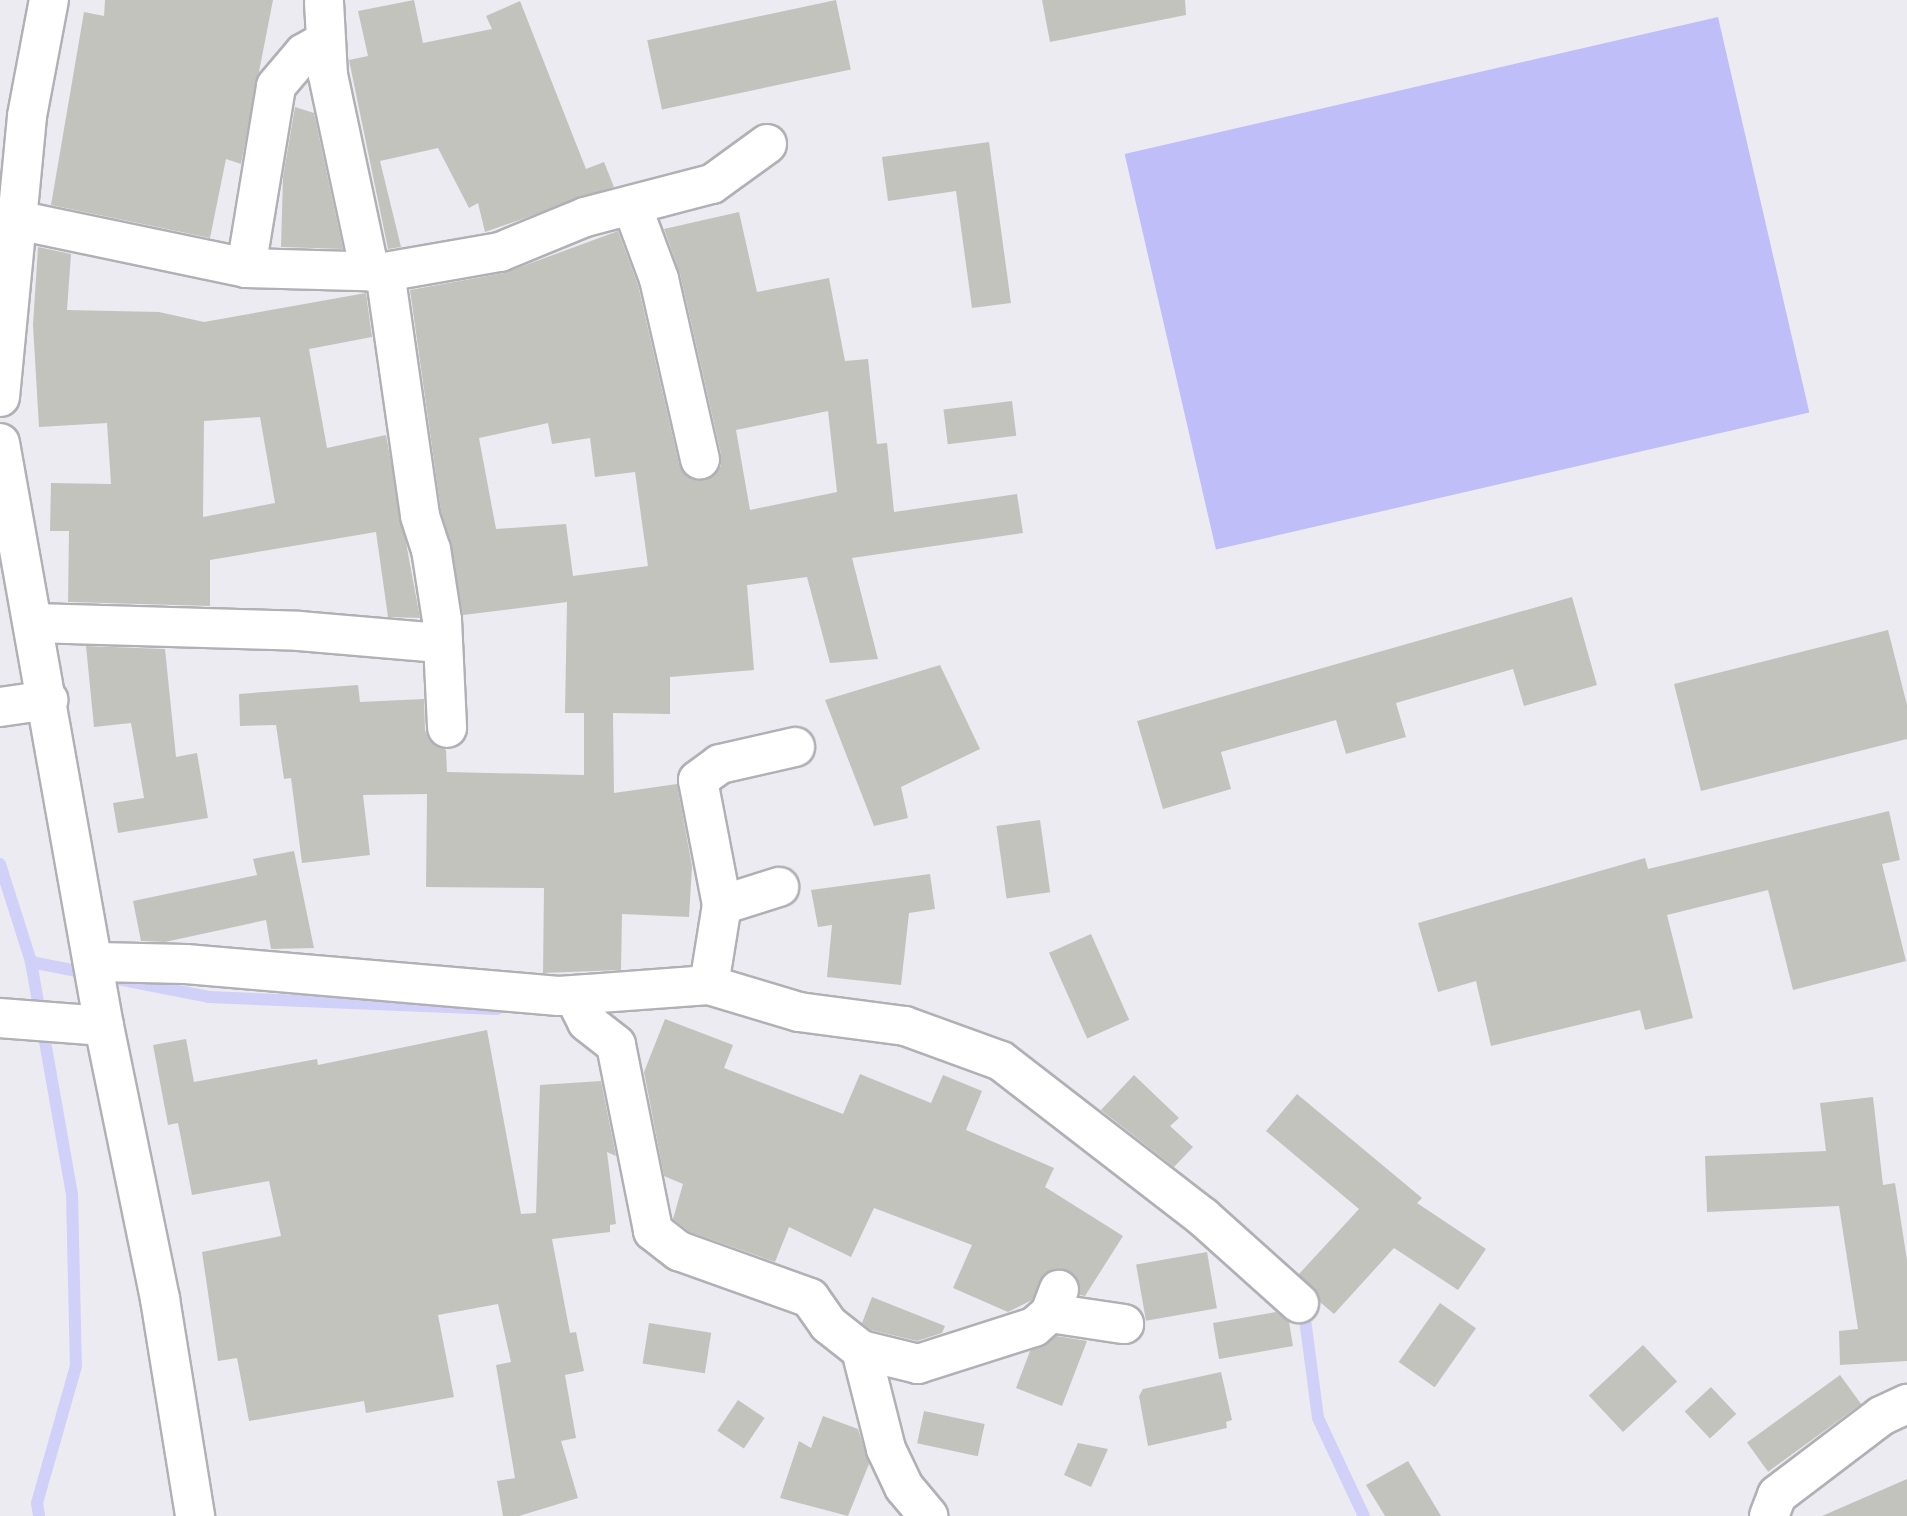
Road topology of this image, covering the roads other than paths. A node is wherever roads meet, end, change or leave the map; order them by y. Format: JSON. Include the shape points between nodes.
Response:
{"nodes":[{"id":1,"x":49,"y":0,"type":"edge"},
{"id":2,"x":324,"y":2,"type":"dead end"},
{"id":3,"x":326,"y":41,"type":"junction"},
{"id":4,"x":767,"y":144,"type":"dead end"},
{"id":5,"x":632,"y":206,"type":"junction"},
{"id":6,"x":17,"y":220,"type":"junction"},
{"id":7,"x":246,"y":268,"type":"junction"},
{"id":8,"x":377,"y":272,"type":"junction"},
{"id":9,"x":0,"y":397,"type":"edge"},
{"id":10,"x":0,"y":443,"type":"edge"},
{"id":11,"x":700,"y":459,"type":"dead end"},
{"id":12,"x":34,"y":624,"type":"junction"},
{"id":13,"x":439,"y":643,"type":"junction"},
{"id":14,"x":48,"y":700,"type":"junction"},
{"id":15,"x":0,"y":707,"type":"edge"},
{"id":16,"x":447,"y":728,"type":"dead end"},
{"id":17,"x":795,"y":747,"type":"dead end"},
{"id":18,"x":779,"y":887,"type":"dead end"},
{"id":19,"x":722,"y":905,"type":"junction"},
{"id":20,"x":98,"y":973,"type":"junction"},
{"id":21,"x":709,"y":985,"type":"junction"},
{"id":22,"x":580,"y":1008,"type":"junction"},
{"id":23,"x":8,"y":1018,"type":"edge"},
{"id":24,"x":86,"y":1025,"type":"junction"},
{"id":25,"x":1299,"y":1303,"type":"dead end"},
{"id":26,"x":1124,"y":1324,"type":"dead end"},
{"id":27,"x":861,"y":1350,"type":"junction"},
{"id":28,"x":1907,"y":1404,"type":"edge"},
{"id":29,"x":195,"y":1516,"type":"edge"},
{"id":30,"x":928,"y":1516,"type":"edge"},
{"id":31,"x":1769,"y":1516,"type":"edge"}],
"edges":[{"from":1,"to":6,"type":"street","via":[[27,116]]},
{"from":2,"to":3,"type":"street"},
{"from":3,"to":7,"type":"street","via":[[304,53],[276,86]]},
{"from":3,"to":8,"type":"street","via":[[328,75]]},
{"from":4,"to":5,"type":"street","via":[[712,184]]},
{"from":5,"to":8,"type":"street","via":[[585,218],[500,252]]},
{"from":5,"to":11,"type":"street","via":[[659,279]]},
{"from":6,"to":7,"type":"street"},
{"from":6,"to":9,"type":"street"},
{"from":7,"to":8,"type":"street"},
{"from":8,"to":13,"type":"street","via":[[440,608]]},
{"from":10,"to":12,"type":"street"},
{"from":12,"to":13,"type":"street","via":[[299,631]]},
{"from":12,"to":14,"type":"street"},
{"from":13,"to":16,"type":"street"},
{"from":14,"to":15,"type":"street"},
{"from":14,"to":20,"type":"street"},
{"from":17,"to":19,"type":"street","via":[[720,764],[698,780]]},
{"from":18,"to":19,"type":"street"},
{"from":19,"to":21,"type":"street"},
{"from":20,"to":22,"type":"street","via":[[186,964]]},
{"from":20,"to":24,"type":"street"},
{"from":21,"to":22,"type":"street"},
{"from":21,"to":25,"type":"street","via":[[799,1012],[905,1026],[1001,1061],[1203,1217]]},
{"from":22,"to":27,"type":"street","via":[[616,1045],[653,1231],[679,1251],[810,1298],[828,1324]]},
{"from":23,"to":24,"type":"street"},
{"from":24,"to":29,"type":"street","via":[[160,1299]]},
{"from":26,"to":27,"type":"street","via":[[1055,1301],[1014,1336],[918,1364]]},
{"from":27,"to":30,"type":"street","via":[[886,1449],[904,1487]]},
{"from":28,"to":31,"type":"street","via":[[1881,1416],[1777,1495]]}]}
